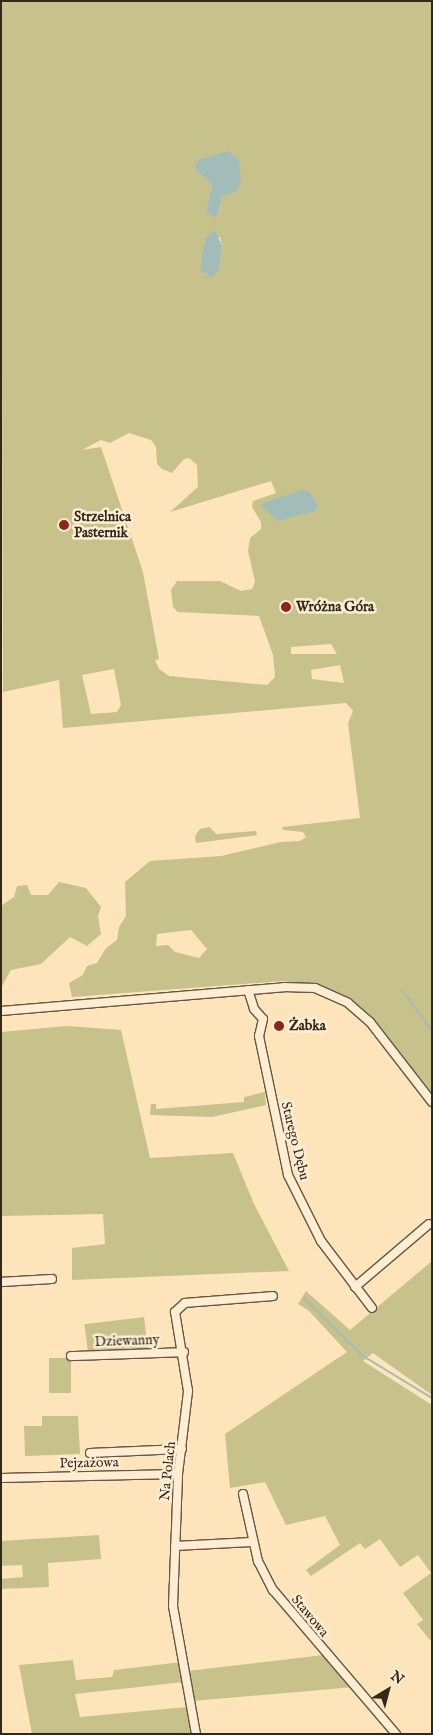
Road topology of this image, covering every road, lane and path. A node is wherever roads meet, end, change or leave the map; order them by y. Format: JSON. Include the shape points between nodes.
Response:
{"nodes":[{"id":1,"x":248,"y":990,"type":"junction"},
{"id":2,"x":1,"y":1011,"type":"edge"},
{"id":3,"x":432,"y":1102,"type":"edge"},
{"id":4,"x":430,"y":1224,"type":"dead end"},
{"id":5,"x":52,"y":1279,"type":"dead end"},
{"id":6,"x":1,"y":1282,"type":"edge"},
{"id":7,"x":355,"y":1287,"type":"junction"},
{"id":8,"x":273,"y":1296,"type":"dead end"},
{"id":9,"x":372,"y":1308,"type":"dead end"},
{"id":10,"x":184,"y":1352,"type":"junction"},
{"id":11,"x":71,"y":1356,"type":"dead end"},
{"id":12,"x":182,"y":1449,"type":"junction"},
{"id":13,"x":90,"y":1453,"type":"dead end"},
{"id":14,"x":178,"y":1474,"type":"junction"},
{"id":15,"x":1,"y":1478,"type":"edge"},
{"id":16,"x":243,"y":1494,"type":"dead end"},
{"id":17,"x":252,"y":1542,"type":"junction"},
{"id":18,"x":175,"y":1546,"type":"junction"},
{"id":19,"x":196,"y":1734,"type":"edge"},
{"id":20,"x":396,"y":1734,"type":"edge"}],
"edges":[{"from":1,"to":2,"type":"street"},
{"from":1,"to":3,"type":"street","via":[[315,988],[348,1003],[370,1022]]},
{"from":1,"to":7,"type":"street","name":"Starego Dębu","via":[[254,1009],[263,1019],[259,1036],[288,1175],[321,1241]]},
{"from":4,"to":7,"type":"street"},
{"from":5,"to":6,"type":"street"},
{"from":7,"to":9,"type":"street","name":"Starego Dębu"},
{"from":8,"to":10,"type":"street","name":"Na Polach","via":[[185,1303],[175,1312]]},
{"from":10,"to":11,"type":"street","name":"Dziewanny"},
{"from":10,"to":12,"type":"street","name":"Na Polach","via":[[188,1391]]},
{"from":12,"to":13,"type":"street"},
{"from":12,"to":14,"type":"street","name":"Na Polach"},
{"from":14,"to":15,"type":"street","name":"Pejzażowa"},
{"from":14,"to":18,"type":"street","name":"Na Polach"},
{"from":16,"to":17,"type":"street","name":"Stawowa"},
{"from":17,"to":18,"type":"street"},
{"from":17,"to":20,"type":"street","name":"Stawowa","via":[[264,1575],[274,1591]]},
{"from":18,"to":19,"type":"street","name":"Na Polach","via":[[173,1606]]}]}
